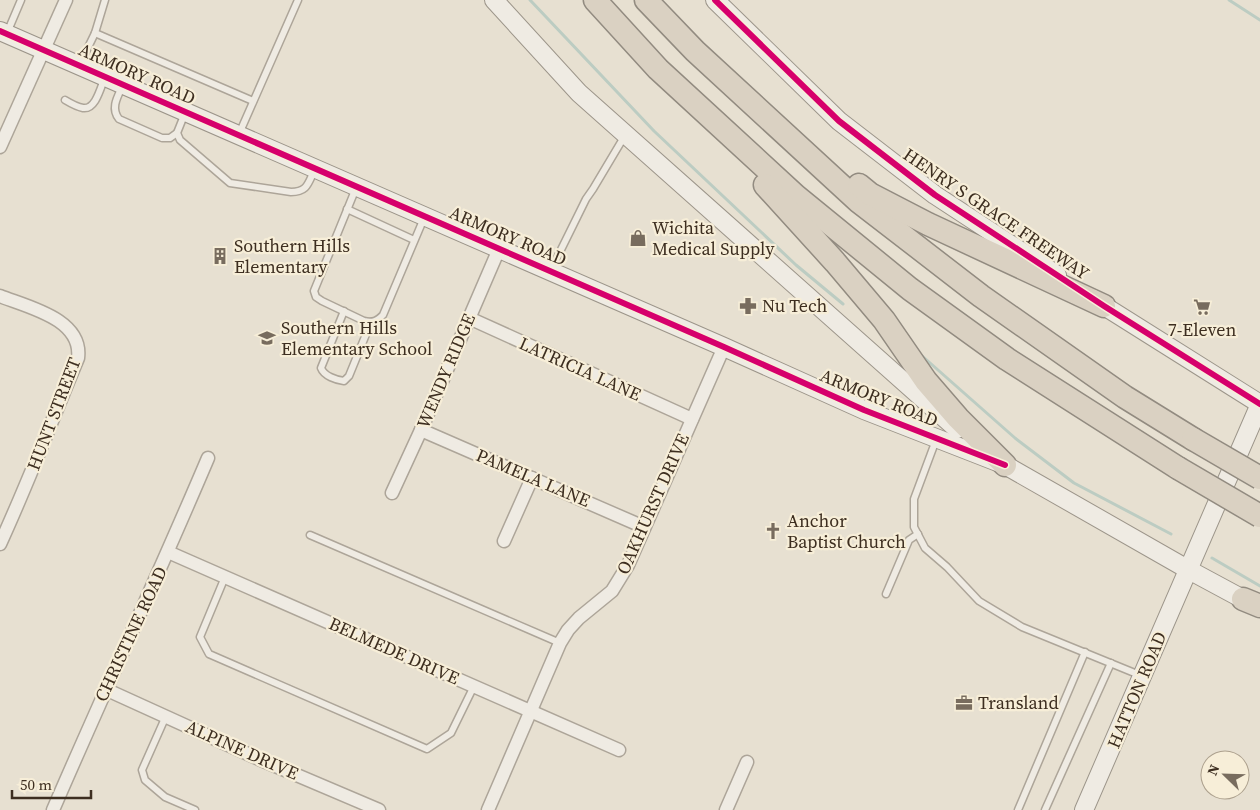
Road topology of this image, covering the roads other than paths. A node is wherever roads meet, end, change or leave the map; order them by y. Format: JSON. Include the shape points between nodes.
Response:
{"nodes":[{"id":1,"x":22,"y":0,"type":"edge"},
{"id":2,"x":66,"y":0,"type":"edge"},
{"id":3,"x":105,"y":0,"type":"edge"},
{"id":4,"x":298,"y":0,"type":"edge"},
{"id":5,"x":494,"y":0,"type":"edge"},
{"id":6,"x":595,"y":0,"type":"edge"},
{"id":7,"x":646,"y":0,"type":"edge"},
{"id":8,"x":715,"y":0,"type":"edge"},
{"id":9,"x":3,"y":32,"type":"edge"},
{"id":10,"x":95,"y":33,"type":"junction"},
{"id":11,"x":44,"y":50,"type":"junction"},
{"id":12,"x":695,"y":51,"type":"junction"},
{"id":13,"x":80,"y":65,"type":"junction"},
{"id":14,"x":658,"y":69,"type":"junction"},
{"id":15,"x":106,"y":76,"type":"junction"},
{"id":16,"x":123,"y":84,"type":"junction"},
{"id":17,"x":64,"y":100,"type":"dead end"},
{"id":18,"x":253,"y":101,"type":"junction"},
{"id":19,"x":186,"y":112,"type":"junction"},
{"id":20,"x":177,"y":133,"type":"junction"},
{"id":21,"x":239,"y":135,"type":"junction"},
{"id":22,"x":626,"y":135,"type":"junction"},
{"id":23,"x":0,"y":148,"type":"edge"},
{"id":24,"x":315,"y":169,"type":"junction"},
{"id":25,"x":356,"y":187,"type":"junction"},
{"id":26,"x":347,"y":209,"type":"junction"},
{"id":27,"x":424,"y":217,"type":"junction"},
{"id":28,"x":414,"y":240,"type":"junction"},
{"id":29,"x":499,"y":249,"type":"junction"},
{"id":30,"x":551,"y":271,"type":"junction"},
{"id":31,"x":0,"y":296,"type":"edge"},
{"id":32,"x":1104,"y":306,"type":"junction"},
{"id":33,"x":344,"y":311,"type":"junction"},
{"id":34,"x":468,"y":318,"type":"junction"},
{"id":35,"x":372,"y":322,"type":"junction"},
{"id":36,"x":724,"y":347,"type":"junction"},
{"id":37,"x":1260,"y":404,"type":"edge"},
{"id":38,"x":692,"y":419,"type":"junction"},
{"id":39,"x":421,"y":430,"type":"junction"},
{"id":40,"x":936,"y":438,"type":"junction"},
{"id":41,"x":208,"y":458,"type":"dead end"},
{"id":42,"x":1005,"y":465,"type":"junction"},
{"id":43,"x":532,"y":478,"type":"junction"},
{"id":44,"x":1260,"y":478,"type":"edge"},
{"id":45,"x":392,"y":492,"type":"dead end"},
{"id":46,"x":1260,"y":516,"type":"edge"},
{"id":47,"x":644,"y":527,"type":"junction"},
{"id":48,"x":918,"y":534,"type":"junction"},
{"id":49,"x":310,"y":535,"type":"dead end"},
{"id":50,"x":504,"y":541,"type":"dead end"},
{"id":51,"x":0,"y":544,"type":"edge"},
{"id":52,"x":168,"y":552,"type":"junction"},
{"id":53,"x":1189,"y":570,"type":"junction"},
{"id":54,"x":225,"y":577,"type":"junction"},
{"id":55,"x":886,"y":594,"type":"dead end"},
{"id":56,"x":1254,"y":604,"type":"edge"},
{"id":57,"x":560,"y":643,"type":"junction"},
{"id":58,"x":1085,"y":652,"type":"junction"},
{"id":59,"x":1111,"y":663,"type":"junction"},
{"id":60,"x":1143,"y":676,"type":"junction"},
{"id":61,"x":474,"y":686,"type":"junction"},
{"id":62,"x":106,"y":689,"type":"junction"},
{"id":63,"x":531,"y":711,"type":"junction"},
{"id":64,"x":166,"y":716,"type":"junction"},
{"id":65,"x":619,"y":750,"type":"dead end"},
{"id":66,"x":747,"y":762,"type":"dead end"},
{"id":67,"x":53,"y":810,"type":"edge"},
{"id":68,"x":195,"y":810,"type":"edge"},
{"id":69,"x":379,"y":810,"type":"edge"},
{"id":70,"x":488,"y":810,"type":"edge"},
{"id":71,"x":726,"y":810,"type":"edge"},
{"id":72,"x":1018,"y":810,"type":"edge"},
{"id":73,"x":1045,"y":810,"type":"edge"},
{"id":74,"x":1084,"y":810,"type":"edge"}],
"edges":[{"from":1,"to":9,"type":"lane"},
{"from":2,"to":11,"type":"street"},
{"from":3,"to":10,"type":"lane"},
{"from":4,"to":18,"type":"lane"},
{"from":5,"to":22,"type":"street","via":[[580,93]]},
{"from":6,"to":14,"type":"highway"},
{"from":7,"to":12,"type":"highway"},
{"from":8,"to":32,"type":"street","name":"HENRY S GRACE FREEWAY","via":[[839,121],[935,195]]},
{"from":9,"to":11,"type":"street","name":"ARMORY ROAD"},
{"from":10,"to":13,"type":"lane"},
{"from":10,"to":18,"type":"lane"},
{"from":11,"to":13,"type":"street","name":"ARMORY ROAD"},
{"from":11,"to":23,"type":"street"},
{"from":12,"to":32,"type":"highway","via":[[870,194]]},
{"from":12,"to":44,"type":"highway","bridge":true,"via":[[865,207],[981,296],[1125,397]]},
{"from":13,"to":15,"type":"street","name":"ARMORY ROAD"},
{"from":14,"to":42,"type":"highway","via":[[835,262],[884,320],[926,381]]},
{"from":14,"to":46,"type":"highway","bridge":true,"via":[[796,196],[910,289],[1007,359]]},
{"from":15,"to":16,"type":"street","name":"ARMORY ROAD"},
{"from":15,"to":17,"type":"lane","via":[[88,108]]},
{"from":16,"to":19,"type":"street","name":"ARMORY ROAD"},
{"from":16,"to":20,"type":"lane","via":[[114,105],[119,119],[162,138],[170,138]]},
{"from":18,"to":21,"type":"lane"},
{"from":19,"to":20,"type":"lane"},
{"from":19,"to":21,"type":"street","name":"ARMORY ROAD"},
{"from":20,"to":24,"type":"lane","via":[[187,148],[234,185],[300,192],[305,190]]},
{"from":21,"to":24,"type":"street","name":"ARMORY ROAD"},
{"from":22,"to":30,"type":"lane","via":[[586,199]]},
{"from":22,"to":42,"type":"street","via":[[953,426]]},
{"from":24,"to":25,"type":"street","name":"ARMORY ROAD"},
{"from":25,"to":26,"type":"lane"},
{"from":25,"to":27,"type":"street","name":"ARMORY ROAD"},
{"from":26,"to":28,"type":"lane"},
{"from":26,"to":33,"type":"lane","via":[[314,291],[316,297]]},
{"from":27,"to":28,"type":"lane"},
{"from":27,"to":29,"type":"street","name":"ARMORY ROAD"},
{"from":28,"to":35,"type":"lane","via":[[383,315]]},
{"from":29,"to":30,"type":"street","name":"ARMORY ROAD"},
{"from":29,"to":34,"type":"street","name":"WENDY RIDGE"},
{"from":30,"to":36,"type":"street","name":"ARMORY ROAD"},
{"from":31,"to":51,"type":"street","name":"HUNT STREET","via":[[63,324],[71,330],[79,349],[25,490]]},
{"from":32,"to":37,"type":"street","name":"HENRY S GRACE FREEWAY"},
{"from":33,"to":35,"type":"lane"},
{"from":33,"to":35,"type":"lane","via":[[321,368],[325,374],[340,381],[349,376]]},
{"from":34,"to":38,"type":"street","name":"LATRICIA LANE"},
{"from":34,"to":39,"type":"street","name":"WENDY RIDGE"},
{"from":36,"to":38,"type":"street","name":"OAKHURST DRIVE"},
{"from":36,"to":40,"type":"street","name":"ARMORY ROAD","via":[[864,410]]},
{"from":37,"to":53,"type":"street","name":"HATTON ROAD"},
{"from":38,"to":47,"type":"street","name":"OAKHURST DRIVE"},
{"from":39,"to":43,"type":"street","name":"PAMELA LANE"},
{"from":39,"to":45,"type":"street","name":"WENDY RIDGE"},
{"from":40,"to":42,"type":"street","name":"ARMORY ROAD"},
{"from":40,"to":48,"type":"lane","via":[[914,499],[914,527]]},
{"from":41,"to":52,"type":"street","name":"CHRISTINE ROAD"},
{"from":42,"to":53,"type":"street"},
{"from":43,"to":47,"type":"street","name":"PAMELA LANE"},
{"from":43,"to":50,"type":"street"},
{"from":47,"to":57,"type":"street","name":"OAKHURST DRIVE","via":[[620,580],[605,598],[568,630]]},
{"from":48,"to":55,"type":"lane","via":[[909,540]]},
{"from":48,"to":58,"type":"lane","via":[[925,548],[979,601],[1022,627]]},
{"from":49,"to":57,"type":"lane"},
{"from":52,"to":54,"type":"street","name":"BELMEDE DRIVE"},
{"from":52,"to":62,"type":"street","name":"CHRISTINE ROAD"},
{"from":53,"to":56,"type":"street"},
{"from":53,"to":60,"type":"street","name":"HATTON ROAD"},
{"from":54,"to":61,"type":"street","name":"BELMEDE DRIVE"},
{"from":54,"to":61,"type":"lane","via":[[200,637],[210,654],[427,749],[451,733]]},
{"from":57,"to":63,"type":"street","name":"OAKHURST DRIVE"},
{"from":58,"to":59,"type":"lane"},
{"from":58,"to":72,"type":"lane"},
{"from":59,"to":60,"type":"lane"},
{"from":59,"to":73,"type":"lane"},
{"from":60,"to":74,"type":"street","name":"HATTON ROAD"},
{"from":61,"to":63,"type":"street","name":"BELMEDE DRIVE"},
{"from":62,"to":64,"type":"street","name":"ALPINE DRIVE"},
{"from":62,"to":67,"type":"street","name":"CHRISTINE ROAD"},
{"from":63,"to":65,"type":"street","name":"BELMEDE DRIVE"},
{"from":63,"to":70,"type":"street","name":"OAKHURST DRIVE"},
{"from":64,"to":68,"type":"lane","via":[[142,770],[145,780],[165,797]]},
{"from":64,"to":69,"type":"street","name":"ALPINE DRIVE"},
{"from":66,"to":71,"type":"street"}]}
